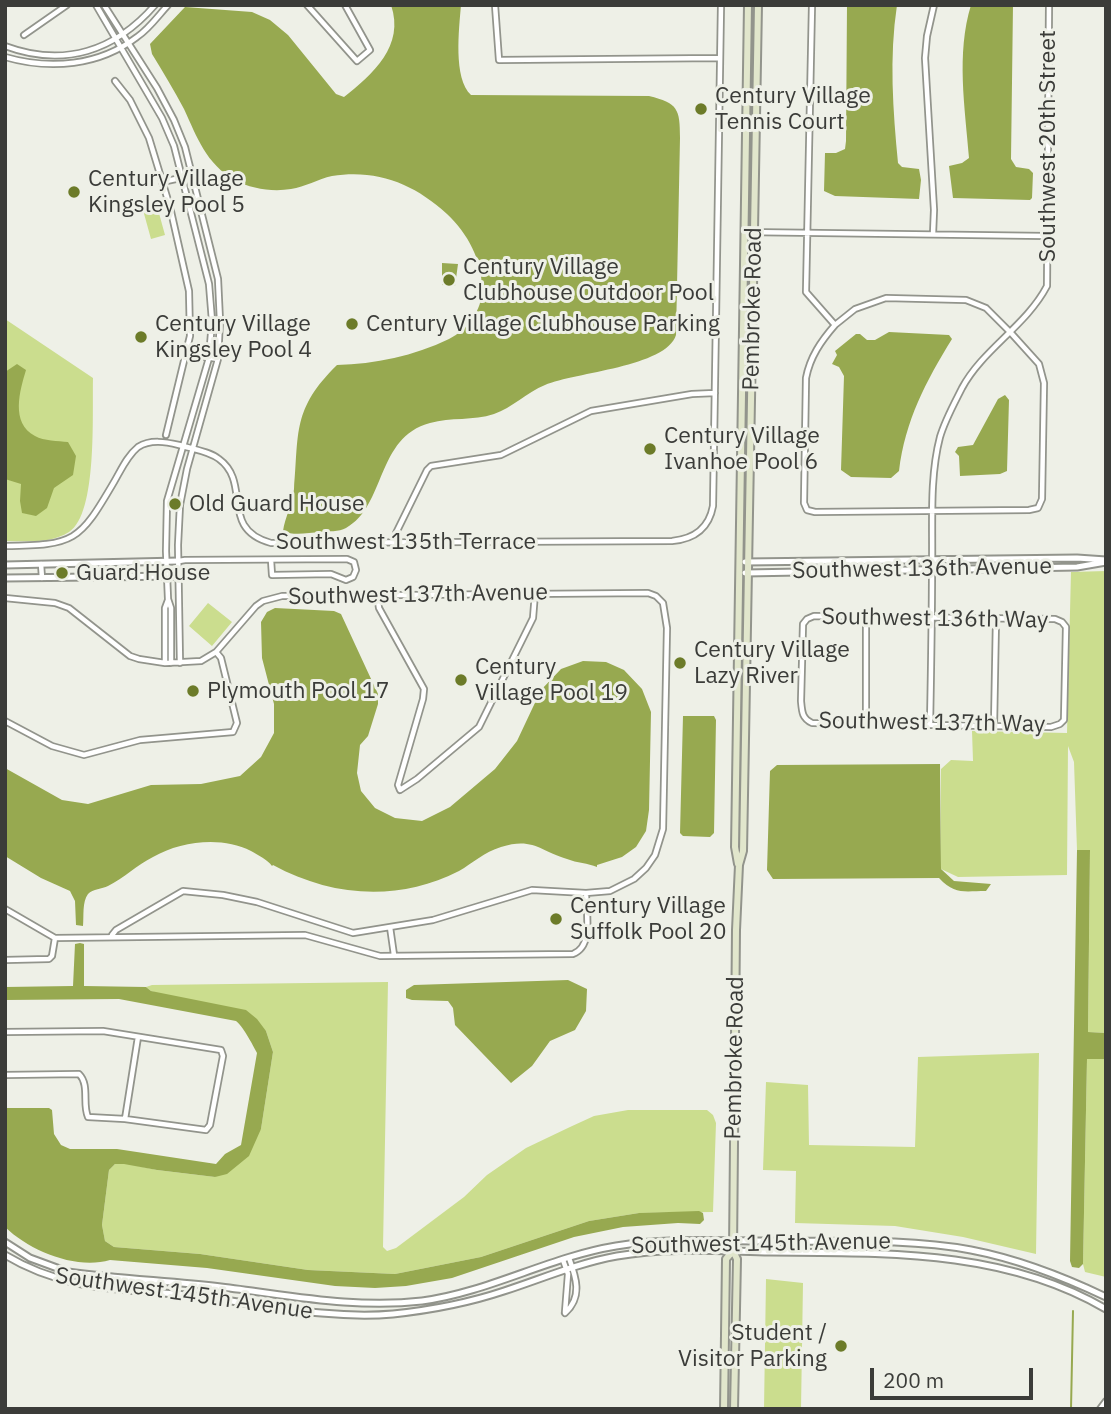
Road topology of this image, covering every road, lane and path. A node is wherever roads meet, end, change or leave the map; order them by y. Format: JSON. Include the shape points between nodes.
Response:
{"nodes":[{"id":1,"x":67,"y":5,"type":"edge"},
{"id":2,"x":96,"y":5,"type":"edge"},
{"id":3,"x":104,"y":5,"type":"edge"},
{"id":4,"x":155,"y":5,"type":"edge"},
{"id":5,"x":168,"y":5,"type":"edge"},
{"id":6,"x":307,"y":5,"type":"edge"},
{"id":7,"x":345,"y":5,"type":"edge"},
{"id":8,"x":495,"y":5,"type":"edge"},
{"id":9,"x":721,"y":5,"type":"edge"},
{"id":10,"x":748,"y":5,"type":"edge"},
{"id":11,"x":758,"y":5,"type":"edge"},
{"id":12,"x":812,"y":5,"type":"edge"},
{"id":13,"x":934,"y":5,"type":"edge"},
{"id":14,"x":1049,"y":5,"type":"edge"},
{"id":15,"x":24,"y":35,"type":"dead end"},
{"id":16,"x":123,"y":35,"type":"junction"},
{"id":17,"x":116,"y":39,"type":"junction"},
{"id":18,"x":128,"y":43,"type":"junction"},
{"id":19,"x":121,"y":47,"type":"junction"},
{"id":20,"x":5,"y":48,"type":"edge"},
{"id":21,"x":5,"y":57,"type":"edge"},
{"id":22,"x":720,"y":58,"type":"junction"},
{"id":23,"x":115,"y":81,"type":"dead end"},
{"id":24,"x":192,"y":175,"type":"junction"},
{"id":25,"x":184,"y":177,"type":"junction"},
{"id":26,"x":162,"y":182,"type":"junction"},
{"id":27,"x":745,"y":232,"type":"junction"},
{"id":28,"x":755,"y":232,"type":"junction"},
{"id":29,"x":807,"y":232,"type":"junction"},
{"id":30,"x":933,"y":234,"type":"junction"},
{"id":31,"x":1046,"y":236,"type":"junction"},
{"id":32,"x":835,"y":325,"type":"junction"},
{"id":33,"x":1011,"y":333,"type":"junction"},
{"id":34,"x":186,"y":354,"type":"junction"},
{"id":35,"x":209,"y":358,"type":"junction"},
{"id":36,"x":218,"y":359,"type":"junction"},
{"id":37,"x":715,"y":393,"type":"junction"},
{"id":38,"x":166,"y":435,"type":"dead end"},
{"id":39,"x":183,"y":446,"type":"junction"},
{"id":40,"x":193,"y":449,"type":"junction"},
{"id":41,"x":933,"y":511,"type":"junction"},
{"id":42,"x":394,"y":544,"type":"junction"},
{"id":43,"x":5,"y":546,"type":"edge"},
{"id":44,"x":932,"y":559,"type":"junction"},
{"id":45,"x":271,"y":560,"type":"junction"},
{"id":46,"x":179,"y":561,"type":"junction"},
{"id":47,"x":1106,"y":561,"type":"edge"},
{"id":48,"x":739,"y":562,"type":"junction"},
{"id":49,"x":749,"y":562,"type":"junction"},
{"id":50,"x":166,"y":563,"type":"junction"},
{"id":51,"x":41,"y":564,"type":"junction"},
{"id":52,"x":5,"y":565,"type":"edge"},
{"id":53,"x":932,"y":568,"type":"junction"},
{"id":54,"x":739,"y":573,"type":"junction"},
{"id":55,"x":749,"y":573,"type":"junction"},
{"id":56,"x":167,"y":576,"type":"junction"},
{"id":57,"x":180,"y":576,"type":"junction"},
{"id":58,"x":5,"y":578,"type":"edge"},
{"id":59,"x":42,"y":578,"type":"junction"},
{"id":60,"x":535,"y":593,"type":"junction"},
{"id":61,"x":377,"y":595,"type":"junction"},
{"id":62,"x":5,"y":598,"type":"edge"},
{"id":63,"x":866,"y":617,"type":"junction"},
{"id":64,"x":932,"y":618,"type":"junction"},
{"id":65,"x":996,"y":619,"type":"junction"},
{"id":66,"x":216,"y":652,"type":"junction"},
{"id":67,"x":168,"y":663,"type":"junction"},
{"id":68,"x":180,"y":663,"type":"junction"},
{"id":69,"x":5,"y":720,"type":"edge"},
{"id":70,"x":805,"y":720,"type":"joint"},
{"id":71,"x":866,"y":724,"type":"junction"},
{"id":72,"x":1060,"y":724,"type":"joint"},
{"id":73,"x":930,"y":725,"type":"junction"},
{"id":74,"x":994,"y":726,"type":"junction"},
{"id":75,"x":739,"y":865,"type":"junction"},
{"id":76,"x":586,"y":892,"type":"junction"},
{"id":77,"x":5,"y":909,"type":"edge"},
{"id":78,"x":390,"y":927,"type":"junction"},
{"id":79,"x":112,"y":935,"type":"junction"},
{"id":80,"x":55,"y":938,"type":"junction"},
{"id":81,"x":394,"y":955,"type":"junction"},
{"id":82,"x":5,"y":960,"type":"edge"},
{"id":83,"x":5,"y":1032,"type":"edge"},
{"id":84,"x":138,"y":1037,"type":"junction"},
{"id":85,"x":5,"y":1075,"type":"edge"},
{"id":86,"x":125,"y":1119,"type":"junction"},
{"id":87,"x":733,"y":1240,"type":"junction"},
{"id":88,"x":5,"y":1242,"type":"edge"},
{"id":89,"x":733,"y":1251,"type":"junction"},
{"id":90,"x":5,"y":1255,"type":"edge"},
{"id":91,"x":566,"y":1259,"type":"junction"},
{"id":92,"x":569,"y":1268,"type":"junction"},
{"id":93,"x":235,"y":1289,"type":"junction"},
{"id":94,"x":1106,"y":1297,"type":"edge"},
{"id":95,"x":234,"y":1300,"type":"junction"},
{"id":96,"x":1106,"y":1309,"type":"edge"},
{"id":97,"x":1106,"y":1401,"type":"edge"},
{"id":98,"x":724,"y":1409,"type":"edge"},
{"id":99,"x":734,"y":1409,"type":"edge"},
{"id":100,"x":1100,"y":1409,"type":"edge"}],
"edges":[{"from":1,"to":15,"type":"street"},
{"from":2,"to":17,"type":"street"},
{"from":3,"to":16,"type":"street"},
{"from":4,"to":16,"type":"street"},
{"from":5,"to":18,"type":"street"},
{"from":6,"to":7,"type":"street","via":[[357,61],[370,50]]},
{"from":8,"to":22,"type":"street","via":[[499,60]]},
{"from":9,"to":22,"type":"street"},
{"from":10,"to":27,"type":"main road","name":"Pembroke Road"},
{"from":11,"to":28,"type":"main road","name":"Pembroke Road"},
{"from":12,"to":29,"type":"street"},
{"from":13,"to":30,"type":"street","via":[[925,58]]},
{"from":14,"to":31,"type":"street","name":"Southwest 20th Street"},
{"from":16,"to":17,"type":"street"},
{"from":16,"to":18,"type":"street"},
{"from":17,"to":19,"type":"street"},
{"from":17,"to":20,"type":"street","via":[[95,49],[61,55]]},
{"from":18,"to":19,"type":"street"},
{"from":18,"to":24,"type":"street","via":[[174,120]]},
{"from":19,"to":21,"type":"street","via":[[70,64],[44,65]]},
{"from":19,"to":25,"type":"street","via":[[162,118]]},
{"from":22,"to":37,"type":"street"},
{"from":23,"to":26,"type":"street","via":[[144,125]]},
{"from":24,"to":25,"type":"street"},
{"from":24,"to":36,"type":"street","via":[[218,279]]},
{"from":25,"to":26,"type":"street"},
{"from":25,"to":35,"type":"street","via":[[210,293]]},
{"from":26,"to":34,"type":"street","via":[[189,291]]},
{"from":27,"to":28,"type":"street"},
{"from":27,"to":48,"type":"main road","name":"Pembroke Road"},
{"from":28,"to":29,"type":"street"},
{"from":28,"to":49,"type":"main road","name":"Pembroke Road"},
{"from":29,"to":30,"type":"street"},
{"from":29,"to":32,"type":"street","via":[[806,292]]},
{"from":30,"to":31,"type":"street"},
{"from":31,"to":33,"type":"street","name":"Southwest 20th Street","via":[[1047,286]]},
{"from":32,"to":33,"type":"street","via":[[855,309],[886,298],[966,300],[986,308]]},
{"from":32,"to":41,"type":"street","via":[[808,364],[807,510]]},
{"from":33,"to":41,"type":"street","via":[[976,367],[948,414],[935,463]]},
{"from":33,"to":41,"type":"street","via":[[1039,365],[1044,383],[1042,499],[1038,508],[1029,510]]},
{"from":34,"to":35,"type":"street"},
{"from":34,"to":38,"type":"street"},
{"from":35,"to":36,"type":"street"},
{"from":35,"to":39,"type":"street"},
{"from":36,"to":40,"type":"street"},
{"from":37,"to":42,"type":"street","via":[[591,411],[501,455],[431,466]]},
{"from":37,"to":42,"type":"street","name":"Southwest 135th Terrace","via":[[713,506],[702,529],[691,537],[673,541]]},
{"from":39,"to":40,"type":"street","name":"Southwest 135th Terrace"},
{"from":39,"to":43,"type":"street","name":"Southwest 135th Terrace","via":[[157,442],[138,448],[93,518],[74,536],[49,545]]},
{"from":39,"to":50,"type":"street","via":[[167,501]]},
{"from":40,"to":42,"type":"street","name":"Southwest 135th Terrace","via":[[225,464],[234,480],[242,523],[258,539],[274,544]]},
{"from":40,"to":46,"type":"street","via":[[180,505]]},
{"from":41,"to":44,"type":"street"},
{"from":44,"to":47,"type":"street","name":"Southwest 136th Avenue"},
{"from":44,"to":49,"type":"street","name":"Southwest 136th Avenue"},
{"from":44,"to":53,"type":"street"},
{"from":45,"to":45,"type":"street","via":[[272,575],[331,574],[345,580],[356,570],[354,562],[347,559]]},
{"from":45,"to":46,"type":"street"},
{"from":46,"to":50,"type":"street"},
{"from":46,"to":57,"type":"street"},
{"from":47,"to":53,"type":"street","name":"Southwest 136th Avenue","via":[[1077,567]]},
{"from":48,"to":49,"type":"street","name":"Southwest 136th Avenue"},
{"from":48,"to":54,"type":"main road","name":"Pembroke Road"},
{"from":49,"to":55,"type":"main road","name":"Pembroke Road"},
{"from":50,"to":51,"type":"street"},
{"from":50,"to":56,"type":"street"},
{"from":51,"to":52,"type":"street"},
{"from":51,"to":59,"type":"street"},
{"from":53,"to":55,"type":"street","name":"Southwest 136th Avenue"},
{"from":53,"to":64,"type":"street"},
{"from":54,"to":55,"type":"street","name":"Southwest 136th Avenue"},
{"from":54,"to":75,"type":"main road","name":"Pembroke Road","via":[[734,847]]},
{"from":55,"to":75,"type":"main road","name":"Pembroke Road","via":[[743,851]]},
{"from":56,"to":57,"type":"street"},
{"from":56,"to":59,"type":"street"},
{"from":56,"to":67,"type":"street"},
{"from":57,"to":68,"type":"street"},
{"from":58,"to":59,"type":"street"},
{"from":60,"to":61,"type":"street","name":"Southwest 137th Avenue"},
{"from":60,"to":61,"type":"street","via":[[533,618],[479,727],[400,790],[424,689],[385,619]]},
{"from":60,"to":76,"type":"street","name":"Southwest 137th Avenue","via":[[648,593],[663,603],[667,628],[660,842],[641,873],[627,883],[610,891]]},
{"from":61,"to":66,"type":"street","name":"Southwest 137th Avenue","via":[[273,597],[250,611]]},
{"from":62,"to":67,"type":"street","via":[[69,608],[130,656]]},
{"from":63,"to":64,"type":"street","name":"Southwest 136th Way"},
{"from":63,"to":70,"type":"street","name":"Southwest 136th Way","via":[[814,616],[803,624],[801,701]]},
{"from":63,"to":71,"type":"street"},
{"from":64,"to":65,"type":"street","name":"Southwest 136th Way"},
{"from":64,"to":73,"type":"street"},
{"from":65,"to":72,"type":"street","name":"Southwest 136th Way","via":[[1055,619],[1066,627],[1064,720]]},
{"from":65,"to":74,"type":"street"},
{"from":66,"to":68,"type":"street","via":[[201,661]]},
{"from":66,"to":69,"type":"street","via":[[237,723],[233,732],[140,740],[84,755],[52,746]]},
{"from":67,"to":68,"type":"street"},
{"from":70,"to":71,"type":"street","name":"Southwest 137th Way"},
{"from":71,"to":73,"type":"street","name":"Southwest 137th Way"},
{"from":72,"to":74,"type":"street","name":"Southwest 137th Way"},
{"from":73,"to":74,"type":"street","name":"Southwest 137th Way"},
{"from":75,"to":87,"type":"main road","name":"Pembroke Road"},
{"from":76,"to":78,"type":"street","via":[[532,890],[433,920]]},
{"from":76,"to":81,"type":"street","via":[[585,944],[576,954]]},
{"from":77,"to":80,"type":"street"},
{"from":78,"to":79,"type":"street","via":[[353,933],[257,902],[183,891]]},
{"from":78,"to":81,"type":"street"},
{"from":79,"to":80,"type":"street"},
{"from":79,"to":81,"type":"street","via":[[306,935],[374,955]]},
{"from":80,"to":82,"type":"street","via":[[49,959]]},
{"from":83,"to":84,"type":"street","via":[[103,1031]]},
{"from":84,"to":86,"type":"street"},
{"from":84,"to":86,"type":"street","via":[[221,1051],[223,1056],[208,1129]]},
{"from":85,"to":86,"type":"street","via":[[79,1074],[85,1084],[86,1115]]},
{"from":87,"to":89,"type":"main road","name":"Pembroke Road"},
{"from":87,"to":91,"type":"street","name":"Southwest 145th Avenue","via":[[657,1241]]},
{"from":87,"to":94,"type":"street","name":"Southwest 145th Avenue","via":[[893,1242],[969,1250],[1045,1271]]},
{"from":88,"to":93,"type":"street","name":"Southwest 145th Avenue","via":[[30,1258],[68,1272]]},
{"from":89,"to":92,"type":"street","name":"Southwest 145th Avenue","via":[[660,1251]]},
{"from":89,"to":96,"type":"street","name":"Southwest 145th Avenue","via":[[897,1253],[966,1260],[1043,1282]]},
{"from":89,"to":98,"type":"main road","name":"Pembroke Road","via":[[726,1259]]},
{"from":89,"to":99,"type":"main road","name":"Pembroke Road","via":[[737,1259]]},
{"from":90,"to":95,"type":"street","name":"Southwest 145th Avenue","via":[[68,1283]]},
{"from":91,"to":92,"type":"street"},
{"from":91,"to":93,"type":"street","name":"Southwest 145th Avenue","via":[[423,1301],[323,1302]]},
{"from":92,"to":92,"type":"street","via":[[568,1292],[565,1313],[576,1297],[576,1277]]},
{"from":92,"to":95,"type":"street","name":"Southwest 145th Avenue","via":[[463,1303],[390,1314],[329,1314]]},
{"from":93,"to":95,"type":"street"},
{"from":97,"to":100,"type":"street"}]}
